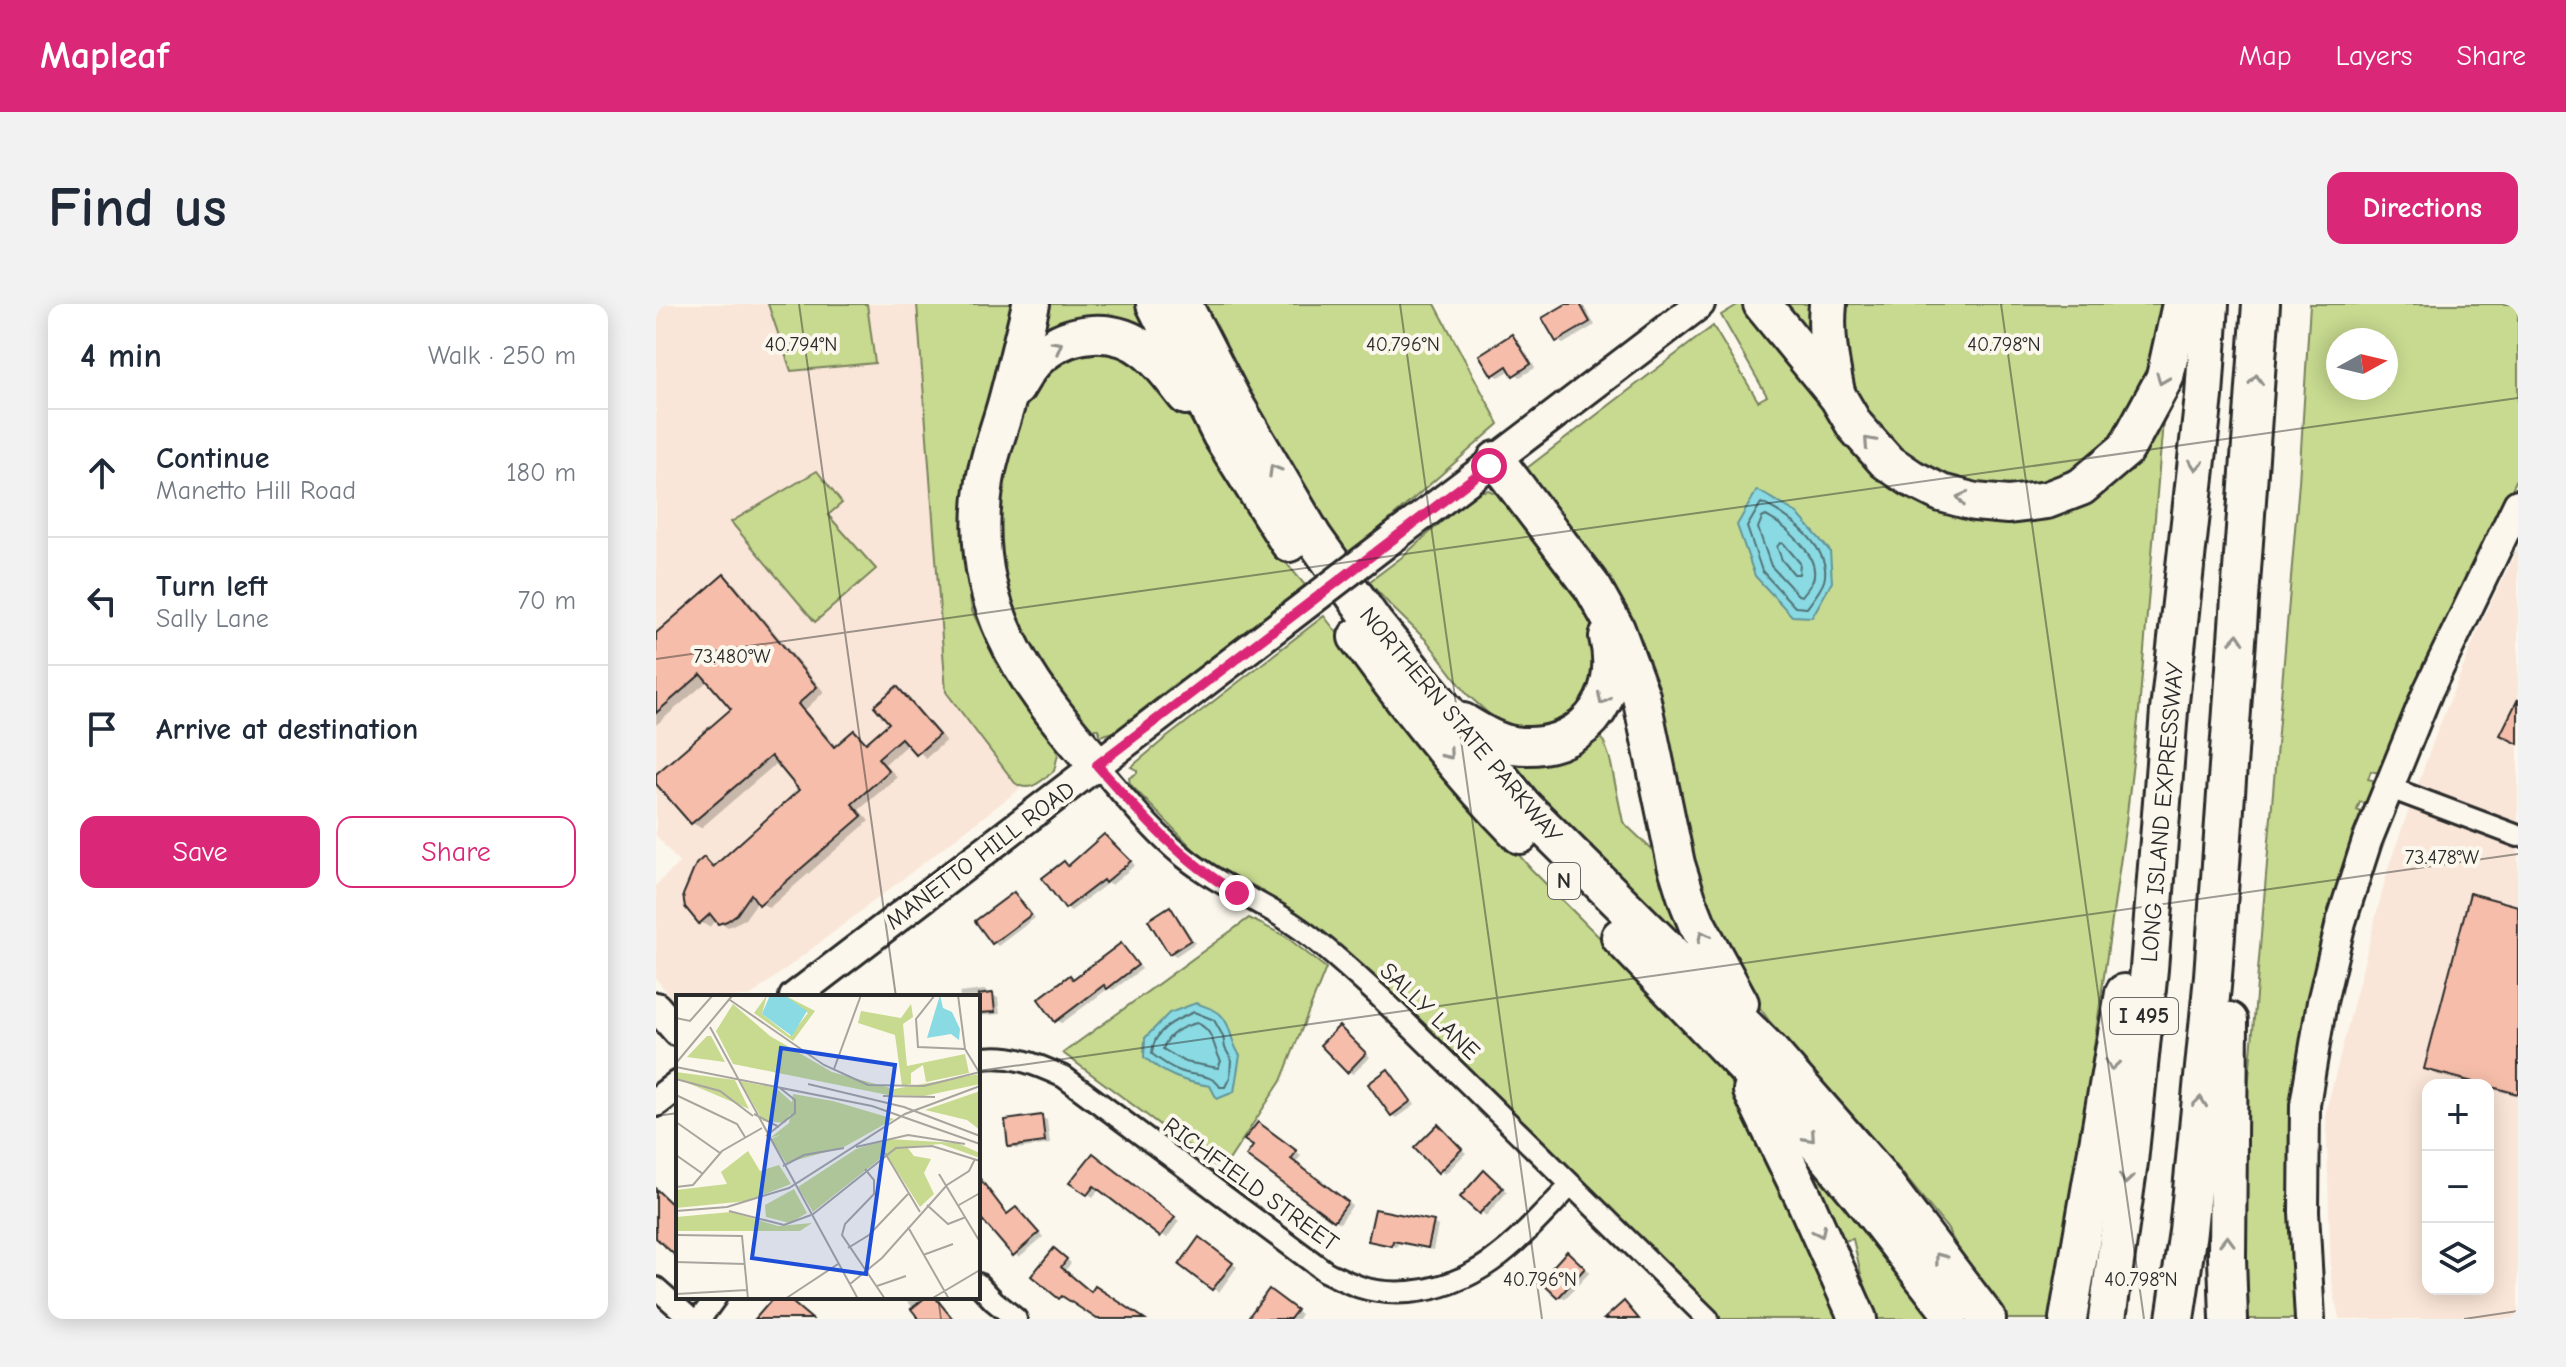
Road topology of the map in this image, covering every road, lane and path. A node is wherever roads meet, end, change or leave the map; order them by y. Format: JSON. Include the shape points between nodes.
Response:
{"nodes":[{"id":1,"x":1031,"y":304,"type":"edge"},
{"id":2,"x":1155,"y":304,"type":"edge"},
{"id":3,"x":1183,"y":304,"type":"edge"},
{"id":4,"x":1700,"y":304,"type":"edge"},
{"id":5,"x":1762,"y":304,"type":"edge"},
{"id":6,"x":1828,"y":304,"type":"edge"},
{"id":7,"x":2181,"y":304,"type":"edge"},
{"id":8,"x":2210,"y":304,"type":"edge"},
{"id":9,"x":2261,"y":304,"type":"edge"},
{"id":10,"x":1838,"y":397,"type":"junction"},
{"id":11,"x":1006,"y":403,"type":"junction"},
{"id":12,"x":1221,"y":435,"type":"junction"},
{"id":13,"x":1492,"y":463,"type":"junction"},
{"id":14,"x":2518,"y":504,"type":"edge"},
{"id":15,"x":2169,"y":711,"type":"junction"},
{"id":16,"x":1451,"y":714,"type":"junction"},
{"id":17,"x":2231,"y":717,"type":"junction"},
{"id":18,"x":1097,"y":765,"type":"junction"},
{"id":19,"x":2390,"y":788,"type":"junction"},
{"id":20,"x":2518,"y":836,"type":"edge"},
{"id":21,"x":797,"y":995,"type":"edge"},
{"id":22,"x":656,"y":1007,"type":"edge"},
{"id":23,"x":676,"y":1030,"type":"edge"},
{"id":24,"x":1754,"y":1056,"type":"junction"},
{"id":25,"x":980,"y":1059,"type":"edge"},
{"id":26,"x":676,"y":1087,"type":"edge"},
{"id":27,"x":656,"y":1102,"type":"edge"},
{"id":28,"x":1571,"y":1185,"type":"junction"},
{"id":29,"x":980,"y":1286,"type":"edge"},
{"id":30,"x":656,"y":1288,"type":"edge"},
{"id":31,"x":715,"y":1299,"type":"edge"},
{"id":32,"x":2068,"y":1317,"type":"edge"},
{"id":33,"x":691,"y":1319,"type":"edge"},
{"id":34,"x":700,"y":1319,"type":"edge"},
{"id":35,"x":1016,"y":1319,"type":"edge"},
{"id":36,"x":1708,"y":1319,"type":"edge"},
{"id":37,"x":1858,"y":1319,"type":"edge"},
{"id":38,"x":1956,"y":1319,"type":"edge"},
{"id":39,"x":1987,"y":1319,"type":"edge"},
{"id":40,"x":2107,"y":1319,"type":"edge"},
{"id":41,"x":2175,"y":1319,"type":"edge"},
{"id":42,"x":2229,"y":1319,"type":"edge"},
{"id":43,"x":2310,"y":1319,"type":"edge"}],
"edges":[{"from":1,"to":11,"type":"highway"},
{"from":2,"to":12,"type":"highway","name":"NORTHERN STATE PARKWAY","number":"N"},
{"from":16,"to":3,"type":"highway","name":"NORTHERN STATE PARKWAY","number":"N","one_way":true,"via":[[1374,623],[1313,537]]},
{"from":4,"to":13,"type":"main road","name":"MANETTO HILL ROAD"},
{"from":5,"to":10,"type":"highway"},
{"from":6,"to":10,"type":"highway","via":[[1830,364]]},
{"from":7,"to":10,"type":"highway","one_way":true,"via":[[2165,377],[2126,449],[2081,487],[2047,500],[2008,505],[1941,493],[1886,461]]},
{"from":8,"to":15,"type":"highway","name":"LONG ISLAND EXPRESSWAY","number":"I 495","one_way":true},
{"from":17,"to":9,"type":"highway","number":"I 495","one_way":true},
{"from":11,"to":12,"type":"highway","one_way":true,"via":[[1041,354],[1073,337],[1108,334],[1156,359]]},
{"from":11,"to":18,"type":"highway","via":[[981,512],[987,582],[1011,650]]},
{"from":12,"to":24,"type":"highway","name":"NORTHERN STATE PARKWAY","number":"N","one_way":true,"via":[[1285,537],[1398,694],[1484,798],[1689,1007]]},
{"from":13,"to":16,"type":"highway","one_way":true,"via":[[1607,631],[1612,677],[1596,713],[1578,731],[1551,743],[1510,744]]},
{"from":13,"to":18,"type":"main road","name":"MANETTO HILL ROAD","bridge":true},
{"from":24,"to":13,"type":"highway","one_way":true,"via":[[1687,899],[1641,696],[1616,629],[1593,588]]},
{"from":14,"to":19,"type":"main road","via":[[2428,691]]},
{"from":15,"to":32,"type":"highway","one_way":true},
{"from":15,"to":40,"type":"highway","name":"LONG ISLAND EXPRESSWAY","number":"I 495","one_way":true,"via":[[2129,1162]]},
{"from":16,"to":24,"type":"highway","name":"NORTHERN STATE PARKWAY","number":"N","via":[[1524,807]]},
{"from":41,"to":17,"type":"highway","number":"I 495","one_way":true,"via":[[2211,992]]},
{"from":42,"to":17,"type":"highway","one_way":true},
{"from":18,"to":21,"type":"main road","name":"MANETTO HILL ROAD"},
{"from":18,"to":28,"type":"street","name":"SALLY LANE","via":[[1183,857],[1323,945]]},
{"from":19,"to":20,"type":"street"},
{"from":19,"to":43,"type":"main road","via":[[2341,922],[2309,1079],[2303,1152]]},
{"from":22,"to":23,"type":"main road"},
{"from":24,"to":37,"type":"highway","one_way":true,"via":[[1810,1209]]},
{"from":24,"to":38,"type":"highway","name":"NORTHERN STATE PARKWAY","number":"N","one_way":true,"via":[[1807,1132]]},
{"from":39,"to":24,"type":"highway","name":"NORTHERN STATE PARKWAY","number":"N","one_way":true,"via":[[1874,1170]]},
{"from":25,"to":28,"type":"street","name":"RICHFIELD STREET","via":[[1032,1062],[1064,1077],[1326,1272],[1362,1288],[1396,1293],[1432,1290],[1482,1269]]},
{"from":26,"to":27,"type":"main road"},
{"from":28,"to":36,"type":"street","name":"SALLY LANE"},
{"from":29,"to":35,"type":"street"},
{"from":30,"to":33,"type":"street"},
{"from":31,"to":34,"type":"street"}]}
